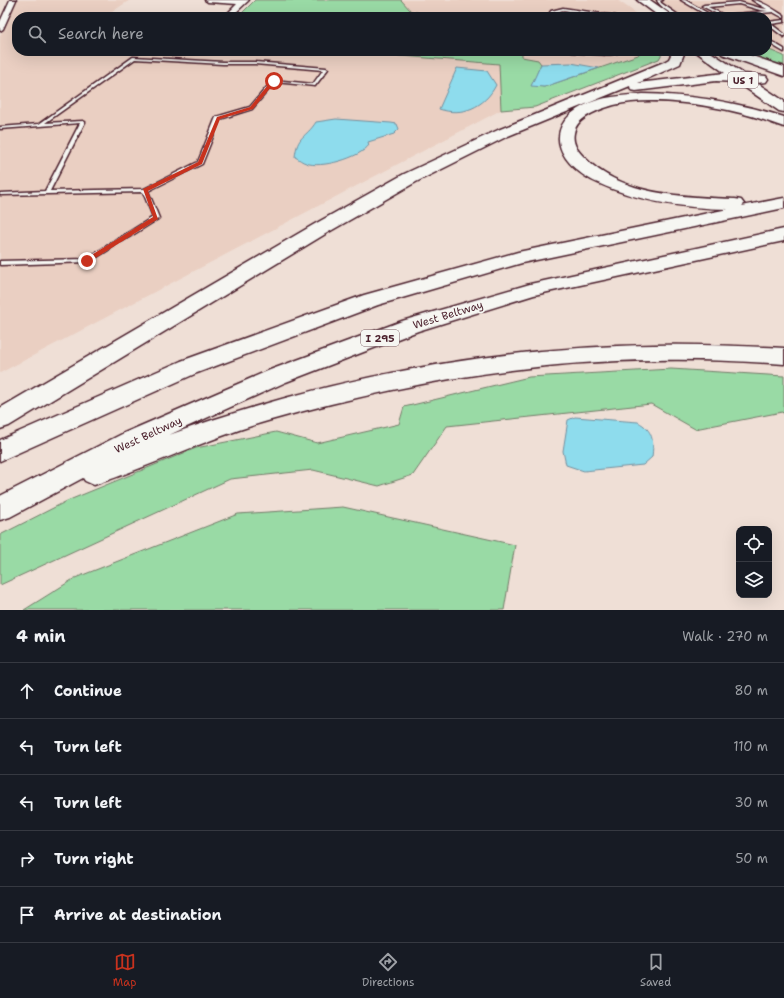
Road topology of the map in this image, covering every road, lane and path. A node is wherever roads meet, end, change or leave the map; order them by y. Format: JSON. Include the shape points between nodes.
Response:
{"nodes":[{"id":1,"x":13,"y":0,"type":"edge"},
{"id":2,"x":208,"y":0,"type":"edge"},
{"id":3,"x":661,"y":0,"type":"edge"},
{"id":4,"x":683,"y":0,"type":"edge"},
{"id":5,"x":754,"y":0,"type":"edge"},
{"id":6,"x":245,"y":1,"type":"edge"},
{"id":7,"x":638,"y":2,"type":"edge"},
{"id":8,"x":721,"y":4,"type":"junction"},
{"id":9,"x":736,"y":4,"type":"junction"},
{"id":10,"x":755,"y":7,"type":"junction"},
{"id":11,"x":773,"y":10,"type":"junction"},
{"id":12,"x":740,"y":11,"type":"dead end"},
{"id":13,"x":233,"y":12,"type":"edge"},
{"id":14,"x":552,"y":12,"type":"edge"},
{"id":15,"x":582,"y":12,"type":"edge"},
{"id":16,"x":648,"y":12,"type":"edge"},
{"id":17,"x":660,"y":12,"type":"edge"},
{"id":18,"x":667,"y":12,"type":"edge"},
{"id":19,"x":704,"y":12,"type":"edge"},
{"id":20,"x":714,"y":12,"type":"edge"},
{"id":21,"x":746,"y":12,"type":"junction"},
{"id":22,"x":784,"y":17,"type":"edge"},
{"id":23,"x":784,"y":21,"type":"edge"},
{"id":24,"x":772,"y":22,"type":"edge"},
{"id":25,"x":772,"y":26,"type":"edge"},
{"id":26,"x":0,"y":28,"type":"edge"},
{"id":27,"x":784,"y":36,"type":"edge"},
{"id":28,"x":772,"y":43,"type":"edge"},
{"id":29,"x":784,"y":51,"type":"edge"},
{"id":30,"x":678,"y":56,"type":"edge"},
{"id":31,"x":708,"y":56,"type":"edge"},
{"id":32,"x":726,"y":56,"type":"edge"},
{"id":33,"x":740,"y":56,"type":"edge"},
{"id":34,"x":784,"y":72,"type":"edge"},
{"id":35,"x":739,"y":77,"type":"junction"},
{"id":36,"x":761,"y":79,"type":"junction"},
{"id":37,"x":599,"y":94,"type":"junction"},
{"id":38,"x":784,"y":95,"type":"edge"},
{"id":39,"x":784,"y":108,"type":"edge"},
{"id":40,"x":784,"y":122,"type":"edge"},
{"id":41,"x":40,"y":125,"type":"junction"},
{"id":42,"x":0,"y":128,"type":"edge"},
{"id":43,"x":145,"y":190,"type":"junction"},
{"id":44,"x":47,"y":193,"type":"junction"},
{"id":45,"x":0,"y":194,"type":"edge"},
{"id":46,"x":784,"y":202,"type":"edge"},
{"id":47,"x":784,"y":235,"type":"edge"},
{"id":48,"x":0,"y":262,"type":"edge"},
{"id":49,"x":784,"y":356,"type":"edge"},
{"id":50,"x":0,"y":420,"type":"edge"},
{"id":51,"x":0,"y":451,"type":"edge"},
{"id":52,"x":0,"y":510,"type":"edge"}],
"edges":[{"from":1,"to":26,"type":"street"},
{"from":2,"to":6,"type":"street"},
{"from":3,"to":18,"type":"lane","via":[[658,1]]},
{"from":4,"to":19,"type":"lane"},
{"from":5,"to":11,"type":"lane"},
{"from":6,"to":13,"type":"street"},
{"from":7,"to":16,"type":"highway"},
{"from":7,"to":17,"type":"highway"},
{"from":8,"to":9,"type":"lane"},
{"from":8,"to":10,"type":"lane","via":[[745,3]]},
{"from":8,"to":20,"type":"lane","via":[[704,6]]},
{"from":9,"to":21,"type":"lane","via":[[744,7]]},
{"from":9,"to":21,"type":"lane","via":[[751,8]]},
{"from":10,"to":11,"type":"lane"},
{"from":10,"to":21,"type":"lane","via":[[755,12]]},
{"from":11,"to":21,"type":"lane"},
{"from":11,"to":22,"type":"lane"},
{"from":12,"to":21,"type":"lane"},
{"from":14,"to":15,"type":"lane","via":[[562,9]]},
{"from":23,"to":24,"type":"lane"},
{"from":25,"to":27,"type":"lane"},
{"from":28,"to":29,"type":"lane"},
{"from":30,"to":37,"type":"highway","via":[[676,61],[669,65]]},
{"from":31,"to":35,"type":"highway","number":"US 1"},
{"from":32,"to":36,"type":"highway","number":"US 1"},
{"from":33,"to":34,"type":"highway"},
{"from":35,"to":36,"type":"highway"},
{"from":35,"to":37,"type":"highway","via":[[653,85]]},
{"from":35,"to":39,"type":"highway","number":"US 1"},
{"from":36,"to":38,"type":"highway","number":"US 1"},
{"from":37,"to":50,"type":"highway","via":[[503,133],[410,178]]},
{"from":40,"to":46,"type":"highway","via":[[752,111],[706,101],[671,98],[634,99],[605,104],[582,113],[571,122],[566,142],[575,159],[590,172],[643,193],[673,200],[710,204],[749,205]]},
{"from":41,"to":42,"type":"lane"},
{"from":41,"to":43,"type":"lane","via":[[134,58],[326,69],[314,85],[274,81],[251,108],[218,118],[200,163]]},
{"from":41,"to":44,"type":"lane","via":[[83,122]]},
{"from":43,"to":44,"type":"lane"},
{"from":43,"to":48,"type":"lane","via":[[156,218],[87,261]]},
{"from":44,"to":45,"type":"lane"},
{"from":46,"to":51,"type":"highway","via":[[518,258],[371,300],[189,367]]},
{"from":47,"to":52,"type":"highway","name":"West Beltway","number":"I 295","via":[[530,290],[410,326],[278,376],[159,428]]},
{"from":49,"to":52,"type":"highway","via":[[678,352],[590,355],[488,364],[373,385],[255,417],[150,452]]}]}
